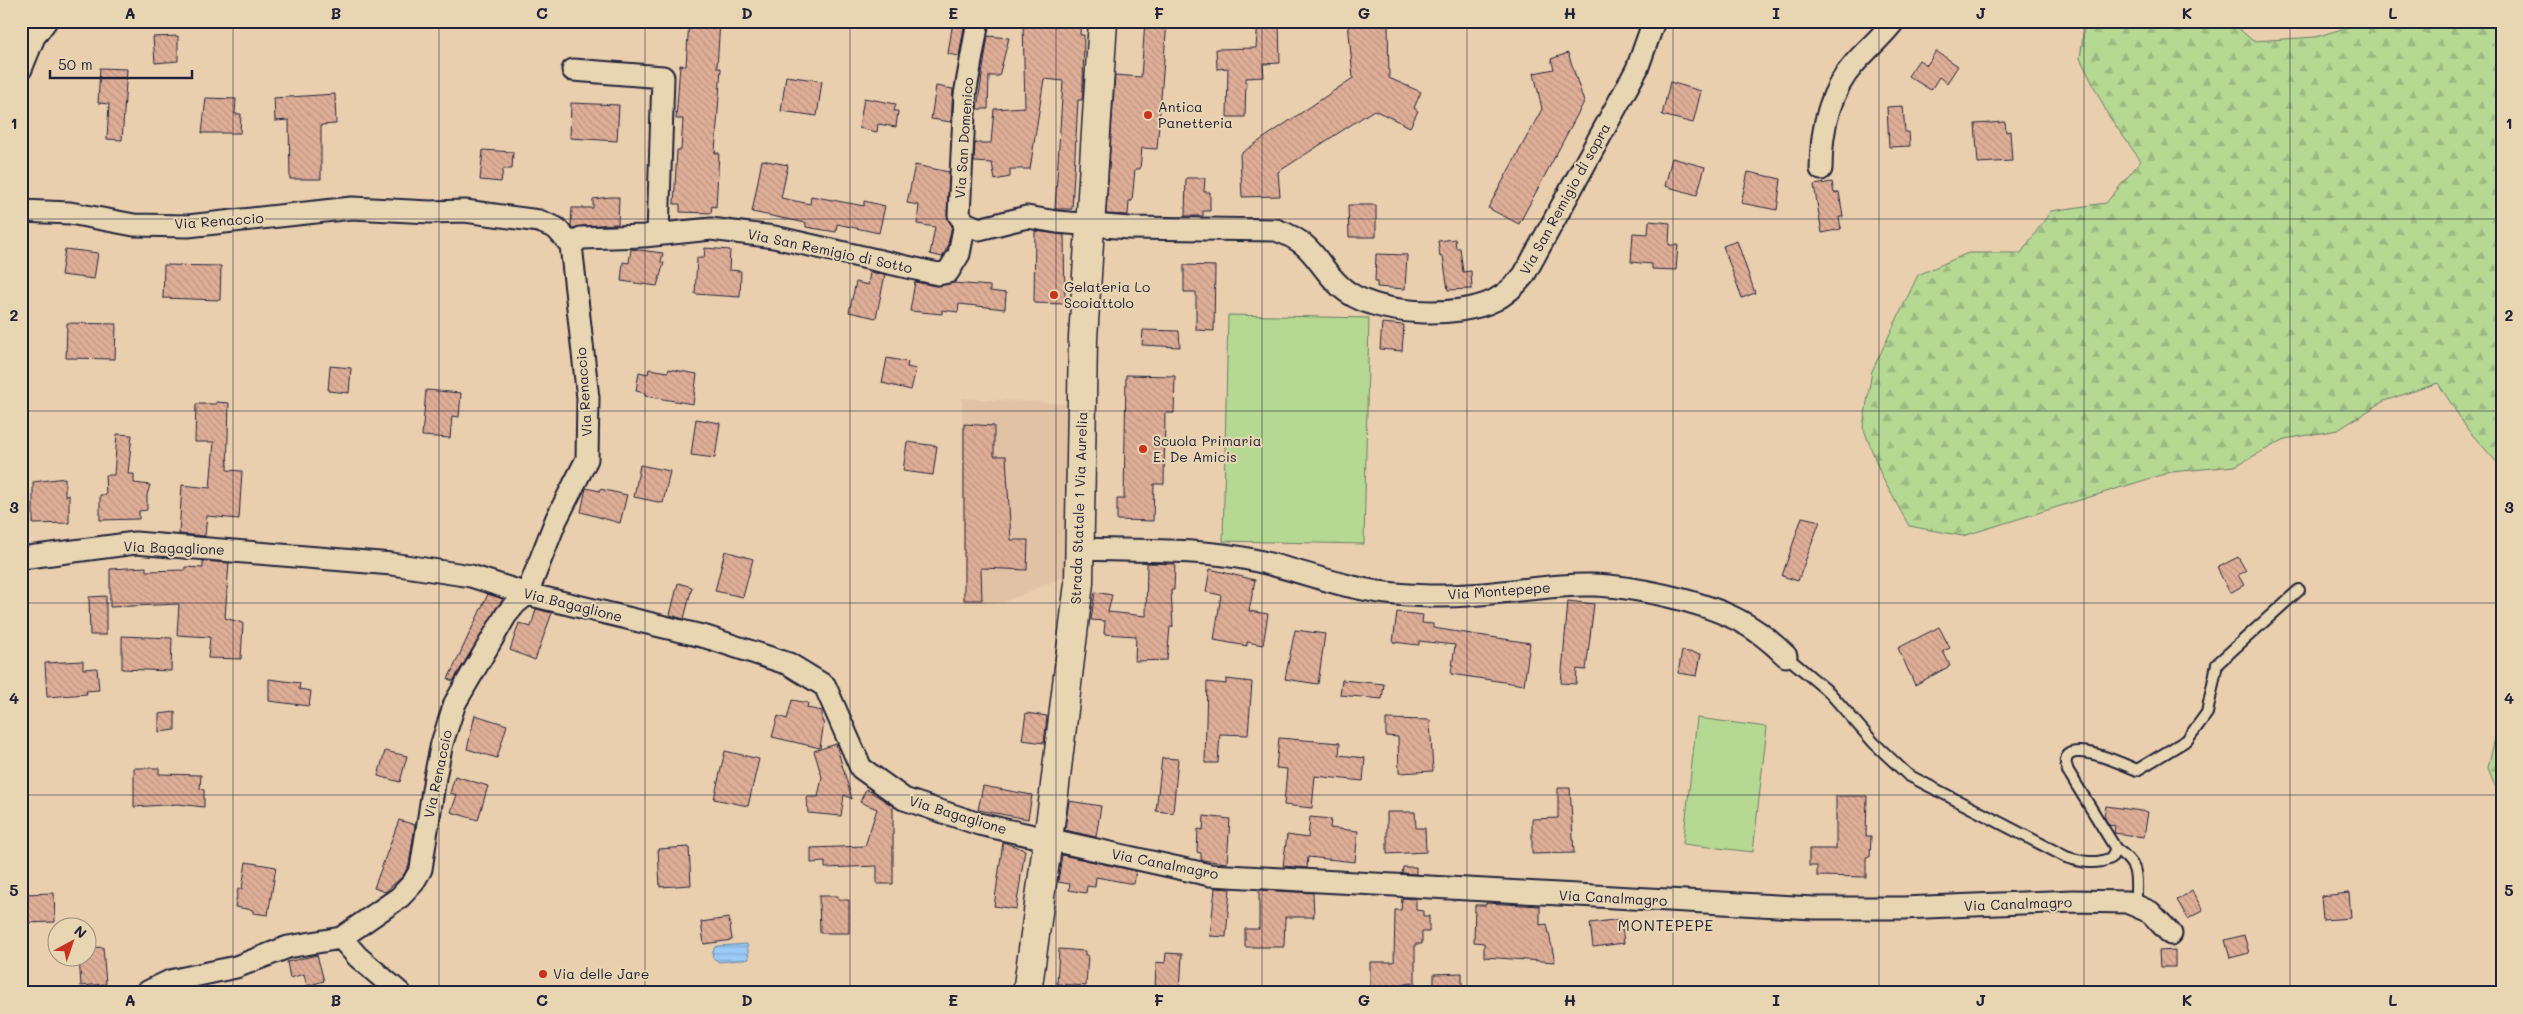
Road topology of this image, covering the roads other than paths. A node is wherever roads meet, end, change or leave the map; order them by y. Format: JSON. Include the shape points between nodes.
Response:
{"nodes":[{"id":1,"x":46,"y":21,"type":"edge"},
{"id":2,"x":978,"y":21,"type":"edge"},
{"id":3,"x":1103,"y":21,"type":"edge"},
{"id":4,"x":1654,"y":21,"type":"edge"},
{"id":5,"x":1894,"y":21,"type":"edge"},
{"id":6,"x":21,"y":69,"type":"edge"},
{"id":7,"x":573,"y":70,"type":"dead end"},
{"id":8,"x":1821,"y":169,"type":"dead end"},
{"id":9,"x":21,"y":211,"type":"edge"},
{"id":10,"x":965,"y":223,"type":"junction"},
{"id":11,"x":1089,"y":224,"type":"junction"},
{"id":12,"x":658,"y":234,"type":"junction"},
{"id":13,"x":571,"y":245,"type":"junction"},
{"id":14,"x":1080,"y":549,"type":"junction"},
{"id":15,"x":21,"y":558,"type":"edge"},
{"id":16,"x":2299,"y":590,"type":"dead end"},
{"id":17,"x":527,"y":594,"type":"junction"},
{"id":18,"x":1786,"y":656,"type":"joint"},
{"id":19,"x":1048,"y":840,"type":"junction"},
{"id":20,"x":2116,"y":849,"type":"junction"},
{"id":21,"x":2136,"y":904,"type":"junction"},
{"id":22,"x":2171,"y":934,"type":"dead end"},
{"id":23,"x":341,"y":938,"type":"junction"},
{"id":24,"x":145,"y":993,"type":"edge"},
{"id":25,"x":400,"y":993,"type":"edge"},
{"id":26,"x":1027,"y":993,"type":"edge"}],
"edges":[{"from":1,"to":6,"type":"street","via":[[34,37]]},
{"from":2,"to":10,"type":"street","name":"Via San Domenico","via":[[965,95],[962,141],[959,215]]},
{"from":3,"to":11,"type":"main road","name":"Strada Statale 1 Via Aurelia"},
{"from":4,"to":11,"type":"street","name":"Via San Remigio di sopra","via":[[1637,69],[1524,275],[1495,300],[1476,306],[1428,312],[1395,309],[1357,298],[1341,287],[1313,252],[1295,237],[1276,230],[1129,228]]},
{"from":5,"to":8,"type":"street","via":[[1854,63],[1835,93],[1825,122]]},
{"from":7,"to":12,"type":"street","via":[[662,77]]},
{"from":9,"to":13,"type":"street","name":"Via Renaccio","via":[[70,213],[134,225],[188,226],[352,208],[465,211],[538,222],[556,228]]},
{"from":10,"to":11,"type":"street","via":[[979,229],[1027,217]]},
{"from":10,"to":12,"type":"street","name":"Via San Remigio di Sotto","via":[[959,254],[948,272],[938,274],[774,237],[711,229]]},
{"from":11,"to":14,"type":"main road","name":"Strada Statale 1 Via Aurelia","via":[[1083,338]]},
{"from":12,"to":13,"type":"street","name":"Via San Remigio di Sotto","via":[[581,238]]},
{"from":13,"to":17,"type":"street","name":"Via Renaccio","via":[[588,398],[587,459],[556,520]]},
{"from":14,"to":18,"type":"street","name":"Via Montepepe","via":[[1219,554],[1394,594],[1468,595],[1528,588],[1615,587],[1704,607],[1738,620],[1768,639]]},
{"from":14,"to":19,"type":"main road","name":"Strada Statale 1 Via Aurelia","via":[[1079,583]]},
{"from":15,"to":17,"type":"street","name":"Via Bagaglione","via":[[135,543],[220,549],[392,564],[471,576]]},
{"from":16,"to":20,"type":"lane","via":[[2217,664],[2207,713],[2187,740],[2137,770],[2080,750],[2069,755],[2066,760],[2068,771]]},
{"from":17,"to":19,"type":"street","name":"Via Bagaglione","via":[[706,636],[789,664],[825,686],[861,768],[904,799],[980,824]]},
{"from":17,"to":23,"type":"street","name":"Via Renaccio","via":[[506,615],[455,703],[435,777],[422,869],[400,897]]},
{"from":18,"to":20,"type":"lane","via":[[1830,693],[1874,743],[1908,775],[2066,857],[2084,863],[2098,862],[2111,858]]},
{"from":19,"to":21,"type":"street","name":"Via Canalmagro","via":[[1210,875],[1814,908],[2074,901]]},
{"from":19,"to":26,"type":"main road","name":"Strada Statale 1 Via Aurelia"},
{"from":20,"to":21,"type":"lane","via":[[2135,867]]},
{"from":21,"to":22,"type":"street","via":[[2150,912]]},
{"from":23,"to":24,"type":"street","name":"Via Renaccio","via":[[288,947],[236,967],[170,981]]},
{"from":23,"to":25,"type":"street"}]}
